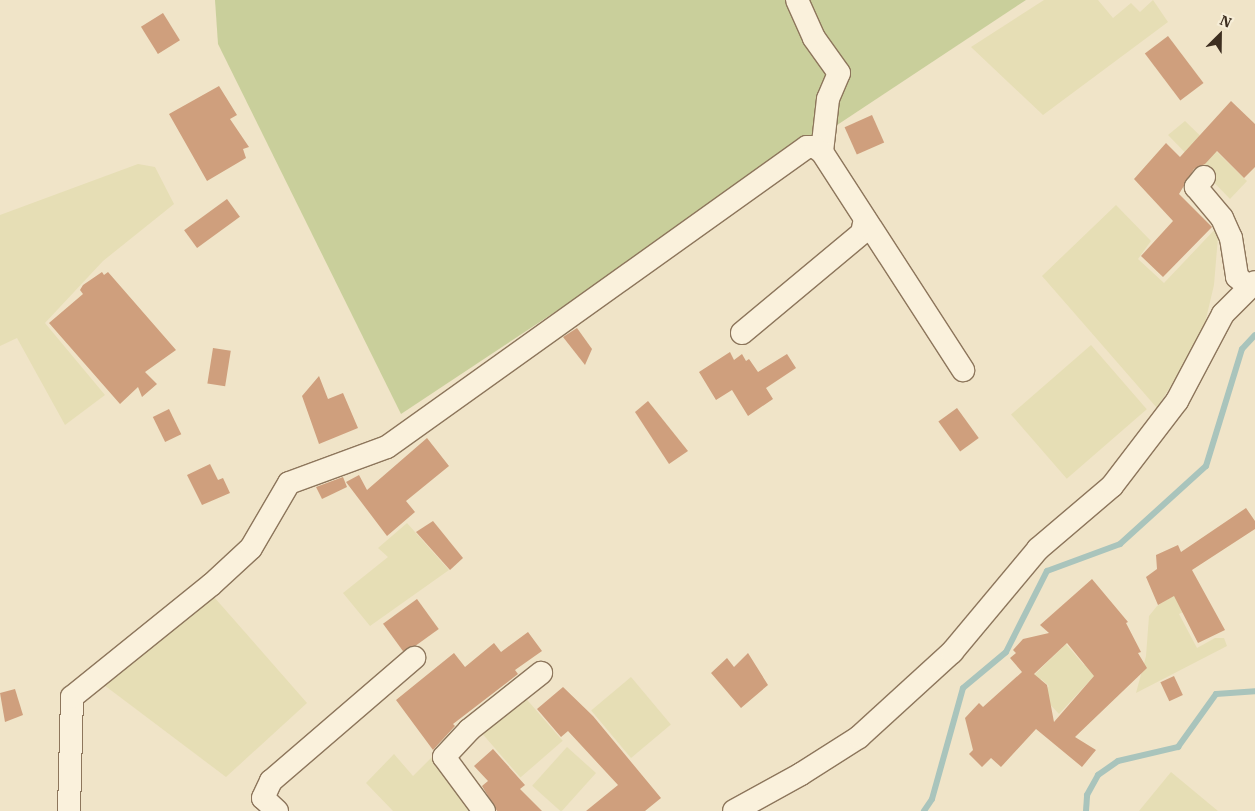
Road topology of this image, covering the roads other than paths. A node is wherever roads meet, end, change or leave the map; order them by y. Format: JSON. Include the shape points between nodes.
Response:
{"nodes":[{"id":1,"x":797,"y":0,"type":"edge"},
{"id":2,"x":822,"y":152,"type":"junction"},
{"id":3,"x":1204,"y":177,"type":"dead end"},
{"id":4,"x":865,"y":218,"type":"junction"},
{"id":5,"x":1252,"y":284,"type":"edge"},
{"id":6,"x":742,"y":333,"type":"dead end"},
{"id":7,"x":963,"y":370,"type":"dead end"},
{"id":8,"x":414,"y":658,"type":"dead end"},
{"id":9,"x":542,"y":673,"type":"dead end"},
{"id":10,"x":69,"y":811,"type":"edge"},
{"id":11,"x":277,"y":811,"type":"edge"},
{"id":12,"x":484,"y":811,"type":"edge"},
{"id":13,"x":734,"y":811,"type":"edge"}],
"edges":[{"from":1,"to":2,"type":"street","via":[[814,38],[839,73],[828,99]]},
{"from":2,"to":4,"type":"street"},
{"from":2,"to":10,"type":"street","via":[[815,147],[807,147],[387,447],[289,483],[251,548],[211,585],[72,697]]},
{"from":3,"to":5,"type":"street","via":[[1196,188],[1222,218],[1232,238],[1237,277]]},
{"from":4,"to":6,"type":"street","via":[[862,233]]},
{"from":4,"to":7,"type":"street"},
{"from":5,"to":13,"type":"street","via":[[1223,314],[1177,401],[1112,486],[1038,549],[946,658],[859,737]]},
{"from":8,"to":11,"type":"street","via":[[271,781],[263,798]]},
{"from":9,"to":12,"type":"street","via":[[469,730],[444,757]]}]}
